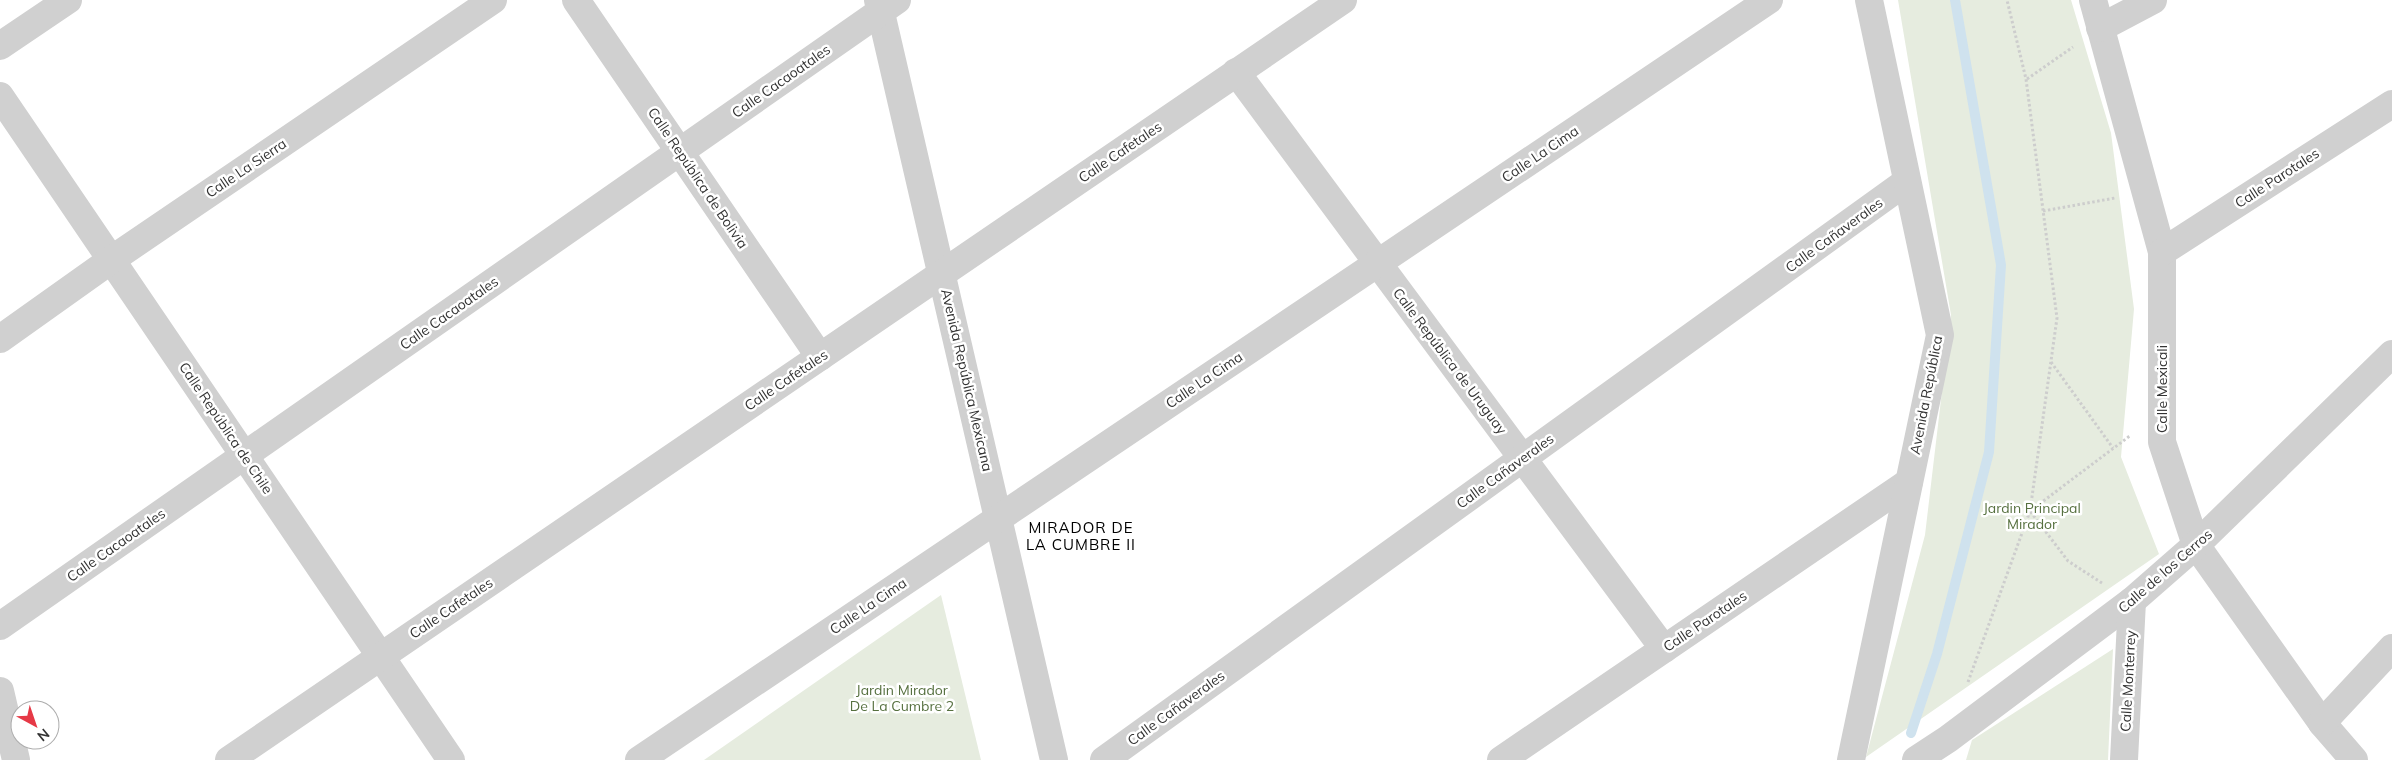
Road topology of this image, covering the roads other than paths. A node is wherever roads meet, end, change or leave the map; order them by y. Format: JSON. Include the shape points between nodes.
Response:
{"nodes":[{"id":1,"x":68,"y":0,"type":"edge"},
{"id":2,"x":493,"y":0,"type":"edge"},
{"id":3,"x":576,"y":0,"type":"edge"},
{"id":4,"x":1343,"y":0,"type":"edge"},
{"id":5,"x":1769,"y":0,"type":"edge"},
{"id":6,"x":1869,"y":0,"type":"edge"},
{"id":7,"x":2093,"y":0,"type":"edge"},
{"id":8,"x":2153,"y":0,"type":"edge"},
{"id":9,"x":885,"y":4,"type":"edge"},
{"id":10,"x":2100,"y":28,"type":"junction"},
{"id":11,"x":0,"y":46,"type":"edge"},
{"id":12,"x":1236,"y":72,"type":"junction"},
{"id":13,"x":0,"y":96,"type":"edge"},
{"id":14,"x":2392,"y":104,"type":"edge"},
{"id":15,"x":680,"y":152,"type":"junction"},
{"id":16,"x":1906,"y":182,"type":"junction"},
{"id":17,"x":2162,"y":252,"type":"junction"},
{"id":18,"x":111,"y":260,"type":"junction"},
{"id":19,"x":1378,"y":263,"type":"junction"},
{"id":20,"x":942,"y":274,"type":"junction"},
{"id":21,"x":0,"y":340,"type":"edge"},
{"id":22,"x":2392,"y":354,"type":"edge"},
{"id":23,"x":820,"y":357,"type":"junction"},
{"id":24,"x":244,"y":456,"type":"junction"},
{"id":25,"x":1523,"y":458,"type":"junction"},
{"id":26,"x":1909,"y":482,"type":"junction"},
{"id":27,"x":999,"y":518,"type":"junction"},
{"id":28,"x":2196,"y":545,"type":"junction"},
{"id":29,"x":2132,"y":602,"type":"junction"},
{"id":30,"x":0,"y":626,"type":"edge"},
{"id":31,"x":2392,"y":648,"type":"edge"},
{"id":32,"x":1664,"y":649,"type":"junction"},
{"id":33,"x":381,"y":656,"type":"junction"},
{"id":34,"x":0,"y":692,"type":"edge"},
{"id":35,"x":2322,"y":723,"type":"junction"},
{"id":36,"x":1945,"y":750,"type":"edge"},
{"id":37,"x":16,"y":760,"type":"edge"},
{"id":38,"x":229,"y":760,"type":"edge"},
{"id":39,"x":451,"y":760,"type":"edge"},
{"id":40,"x":640,"y":760,"type":"edge"},
{"id":41,"x":1054,"y":760,"type":"edge"},
{"id":42,"x":1104,"y":760,"type":"edge"},
{"id":43,"x":1502,"y":760,"type":"edge"},
{"id":44,"x":1851,"y":760,"type":"edge"},
{"id":45,"x":1916,"y":760,"type":"edge"},
{"id":46,"x":2124,"y":760,"type":"edge"},
{"id":47,"x":2354,"y":760,"type":"edge"}],
"edges":[{"from":1,"to":11,"type":"street"},
{"from":2,"to":18,"type":"street","name":"Calle La Sierra"},
{"from":3,"to":15,"type":"street","name":"Calle República de Bolivia"},
{"from":4,"to":12,"type":"street","name":"Calle Cafetales"},
{"from":5,"to":19,"type":"street","name":"Calle La Cima"},
{"from":6,"to":16,"type":"street","name":"Avenida República"},
{"from":7,"to":10,"type":"street","name":"Calle Mexicali"},
{"from":8,"to":10,"type":"street"},
{"from":9,"to":15,"type":"street","name":"Calle Cacaoatales"},
{"from":9,"to":20,"type":"street","name":"Avenida República Mexicana"},
{"from":10,"to":17,"type":"street","name":"Calle Mexicali"},
{"from":12,"to":19,"type":"street","name":"Calle República de Uruguay"},
{"from":12,"to":20,"type":"street","name":"Calle Cafetales"},
{"from":13,"to":18,"type":"street","name":"Calle República de Chile"},
{"from":14,"to":17,"type":"street","name":"Calle Parotales"},
{"from":15,"to":23,"type":"street","name":"Calle República de Bolivia"},
{"from":15,"to":24,"type":"street","name":"Calle Cacaoatales"},
{"from":16,"to":25,"type":"street","name":"Calle Cañaverales"},
{"from":16,"to":26,"type":"street","name":"Avenida República","via":[[1940,335]]},
{"from":17,"to":28,"type":"street","name":"Calle Mexicali","via":[[2162,442]]},
{"from":18,"to":21,"type":"street","name":"Calle La Sierra"},
{"from":18,"to":24,"type":"street","name":"Calle República de Chile"},
{"from":19,"to":25,"type":"street","name":"Calle República de Uruguay"},
{"from":19,"to":27,"type":"street","name":"Calle La Cima"},
{"from":20,"to":23,"type":"street","name":"Calle Cafetales"},
{"from":20,"to":27,"type":"street","name":"Avenida República Mexicana"},
{"from":22,"to":28,"type":"street","name":"Calle de los Cerros"},
{"from":23,"to":33,"type":"street","name":"Calle Cafetales"},
{"from":24,"to":30,"type":"street","name":"Calle Cacaoatales"},
{"from":24,"to":33,"type":"street","name":"Calle República de Chile"},
{"from":25,"to":32,"type":"street","name":"Calle República de Uruguay"},
{"from":25,"to":42,"type":"street","name":"Calle Cañaverales"},
{"from":26,"to":32,"type":"street","name":"Calle Parotales"},
{"from":26,"to":44,"type":"street","name":"Avenida República"},
{"from":27,"to":40,"type":"street","name":"Calle La Cima"},
{"from":27,"to":41,"type":"street","name":"Avenida República Mexicana"},
{"from":28,"to":29,"type":"street","name":"Calle de los Cerros"},
{"from":28,"to":35,"type":"street","name":"Calle Mexicali"},
{"from":29,"to":36,"type":"street","name":"Calle de los Cerros"},
{"from":29,"to":46,"type":"street","name":"Calle Monterrey"},
{"from":31,"to":35,"type":"street"},
{"from":32,"to":43,"type":"street","name":"Calle Parotales"},
{"from":33,"to":38,"type":"street","name":"Calle Cafetales"},
{"from":33,"to":39,"type":"street","name":"Calle República de Chile"},
{"from":34,"to":37,"type":"street"},
{"from":35,"to":47,"type":"street","name":"Calle Mexicali"},
{"from":36,"to":45,"type":"street","name":"Calle de los Cerros"}]}
